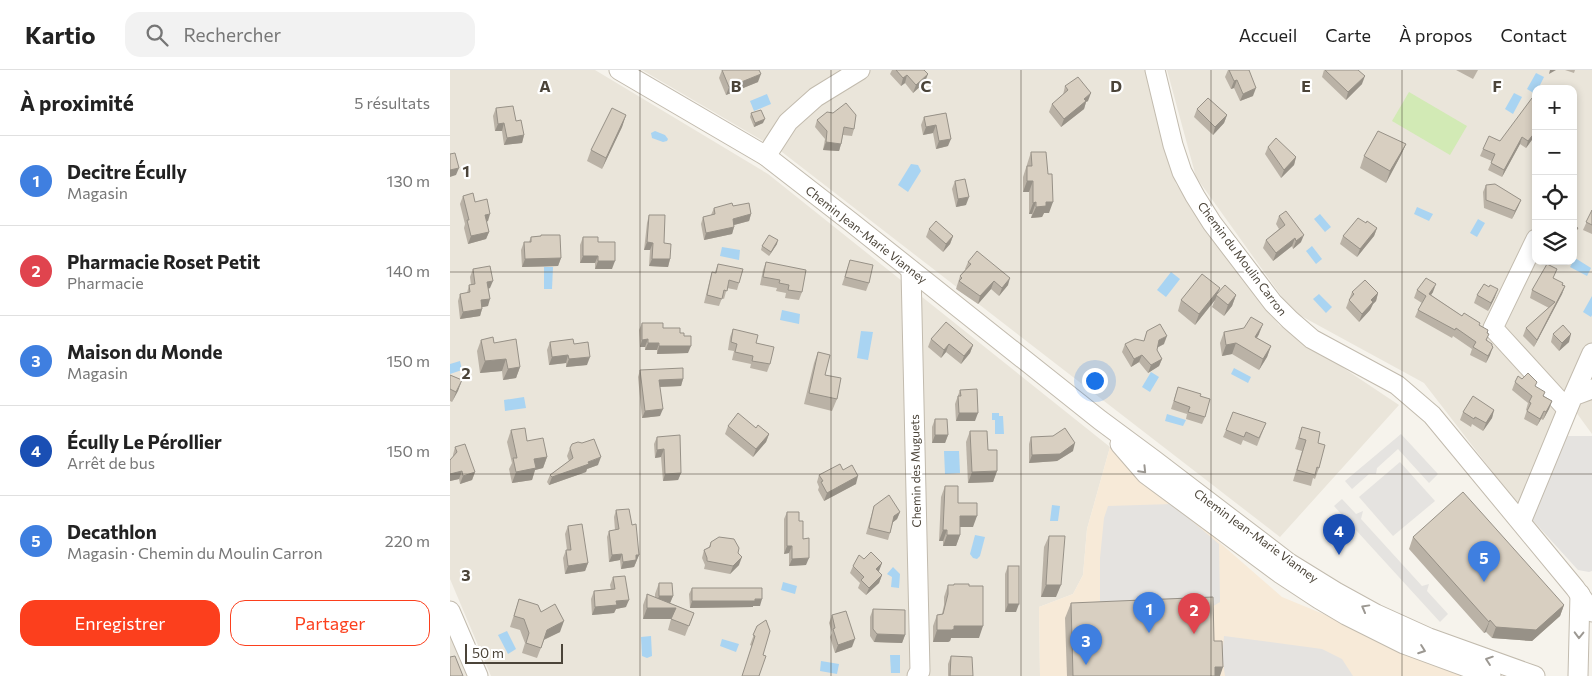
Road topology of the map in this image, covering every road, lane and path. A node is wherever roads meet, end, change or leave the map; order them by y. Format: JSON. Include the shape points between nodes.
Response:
{"nodes":[{"id":1,"x":619,"y":70,"type":"edge"},
{"id":2,"x":860,"y":70,"type":"edge"},
{"id":3,"x":1157,"y":71,"type":"edge"},
{"id":4,"x":766,"y":156,"type":"junction"},
{"id":5,"x":1532,"y":247,"type":"edge"},
{"id":6,"x":911,"y":270,"type":"junction"},
{"id":7,"x":1592,"y":353,"type":"edge"},
{"id":8,"x":1592,"y":389,"type":"edge"},
{"id":9,"x":1570,"y":402,"type":"junction"},
{"id":10,"x":1521,"y":522,"type":"junction"},
{"id":11,"x":1285,"y":569,"type":"junction"},
{"id":12,"x":1586,"y":589,"type":"edge"},
{"id":13,"x":450,"y":611,"type":"edge"},
{"id":14,"x":1592,"y":612,"type":"edge"},
{"id":15,"x":919,"y":674,"type":"edge"},
{"id":16,"x":478,"y":676,"type":"edge"},
{"id":17,"x":1491,"y":676,"type":"edge"},
{"id":18,"x":1535,"y":676,"type":"edge"},
{"id":19,"x":1578,"y":676,"type":"edge"}],
"edges":[{"from":1,"to":4,"type":"street","name":"Chemin Jean-Marie Vianney"},
{"from":2,"to":4,"type":"street","via":[[816,97],[788,122]]},
{"from":3,"to":10,"type":"street","name":"Chemin du Moulin Carron","via":[[1182,172],[1212,223],[1273,303],[1312,339],[1397,384],[1432,416]]},
{"from":4,"to":6,"type":"street","name":"Chemin Jean-Marie Vianney"},
{"from":5,"to":9,"type":"street","via":[[1493,328]]},
{"from":6,"to":11,"type":"street","name":"Chemin Jean-Marie Vianney","via":[[1154,460]]},
{"from":6,"to":15,"type":"street","name":"Chemin des Muguets"},
{"from":7,"to":9,"type":"street"},
{"from":8,"to":9,"type":"street"},
{"from":9,"to":10,"type":"street"},
{"from":10,"to":12,"type":"street","name":"Chemin du Moulin Carron"},
{"from":11,"to":17,"type":"street","name":"Chemin Jean-Marie Vianney","one_way":true,"via":[[1346,615],[1404,644]]},
{"from":18,"to":11,"type":"street","name":"Chemin Jean-Marie Vianney","one_way":true,"via":[[1429,638]]},
{"from":12,"to":14,"type":"street","name":"Chemin du Moulin Carron"},
{"from":12,"to":19,"type":"street","one_way":true},
{"from":13,"to":16,"type":"street"}]}
